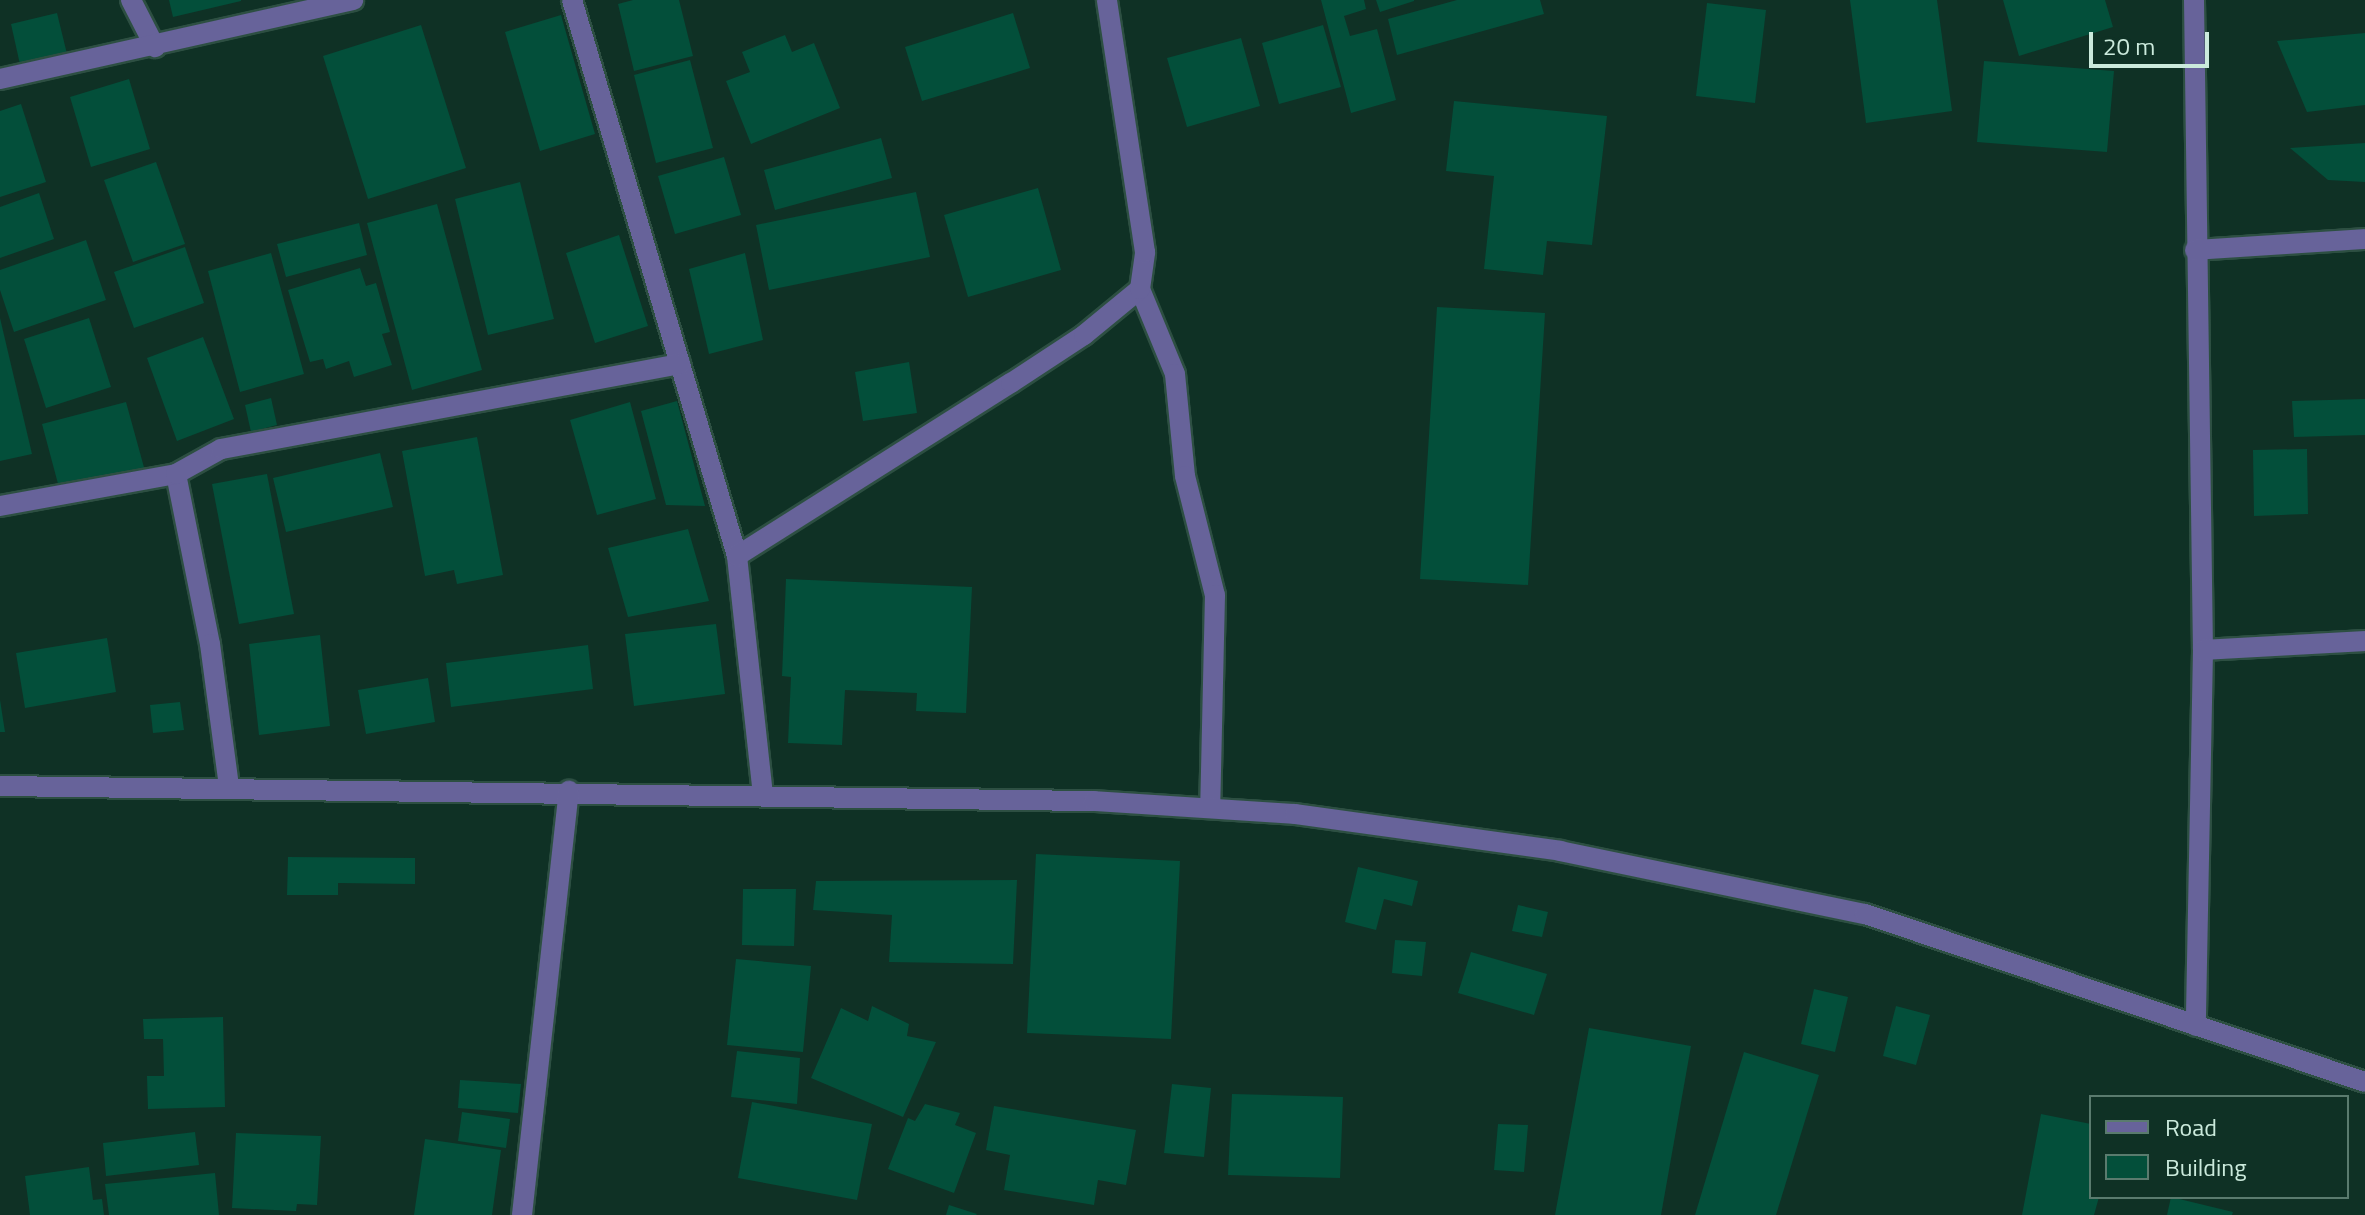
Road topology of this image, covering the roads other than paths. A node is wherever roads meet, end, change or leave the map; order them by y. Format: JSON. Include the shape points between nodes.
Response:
{"nodes":[{"id":1,"x":131,"y":0,"type":"edge"},
{"id":2,"x":353,"y":0,"type":"edge"},
{"id":3,"x":572,"y":0,"type":"edge"},
{"id":4,"x":1107,"y":0,"type":"edge"},
{"id":5,"x":2194,"y":0,"type":"edge"},
{"id":6,"x":155,"y":47,"type":"junction"},
{"id":7,"x":0,"y":79,"type":"edge"},
{"id":8,"x":2365,"y":239,"type":"edge"},
{"id":9,"x":2195,"y":250,"type":"junction"},
{"id":10,"x":1140,"y":289,"type":"junction"},
{"id":11,"x":680,"y":364,"type":"junction"},
{"id":12,"x":176,"y":474,"type":"junction"},
{"id":13,"x":0,"y":506,"type":"edge"},
{"id":14,"x":737,"y":556,"type":"junction"},
{"id":15,"x":2365,"y":641,"type":"edge"},
{"id":16,"x":2203,"y":650,"type":"junction"},
{"id":17,"x":0,"y":786,"type":"edge"},
{"id":18,"x":229,"y":787,"type":"junction"},
{"id":19,"x":569,"y":791,"type":"junction"},
{"id":20,"x":763,"y":794,"type":"junction"},
{"id":21,"x":1210,"y":808,"type":"junction"},
{"id":22,"x":2196,"y":1026,"type":"junction"},
{"id":23,"x":2365,"y":1082,"type":"edge"},
{"id":24,"x":522,"y":1215,"type":"edge"}],
"edges":[{"from":1,"to":6,"type":"street"},
{"from":2,"to":6,"type":"street"},
{"from":3,"to":11,"type":"street"},
{"from":4,"to":10,"type":"street","via":[[1145,252]]},
{"from":5,"to":9,"type":"street"},
{"from":6,"to":7,"type":"street"},
{"from":8,"to":9,"type":"street"},
{"from":9,"to":16,"type":"street"},
{"from":10,"to":14,"type":"street","via":[[1084,335]]},
{"from":10,"to":21,"type":"street","via":[[1175,374],[1185,476],[1215,595]]},
{"from":11,"to":12,"type":"street","via":[[221,449]]},
{"from":11,"to":14,"type":"street"},
{"from":12,"to":13,"type":"street"},
{"from":12,"to":18,"type":"street","via":[[210,644]]},
{"from":14,"to":20,"type":"street"},
{"from":15,"to":16,"type":"street"},
{"from":16,"to":22,"type":"street"},
{"from":17,"to":18,"type":"street"},
{"from":18,"to":19,"type":"street"},
{"from":19,"to":20,"type":"street"},
{"from":19,"to":24,"type":"street"},
{"from":20,"to":21,"type":"street"},
{"from":21,"to":22,"type":"street","via":[[1295,814],[1692,875],[1865,914]]},
{"from":22,"to":23,"type":"street"}]}
